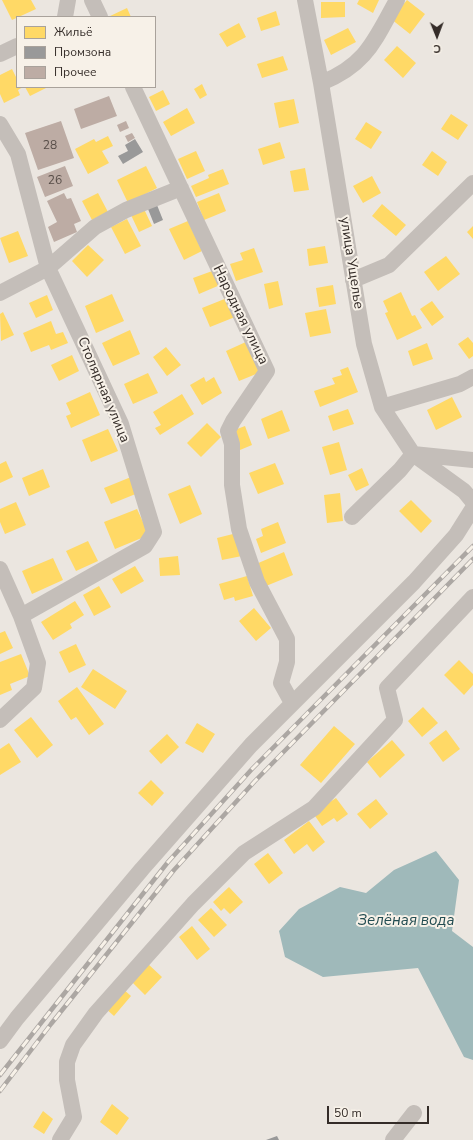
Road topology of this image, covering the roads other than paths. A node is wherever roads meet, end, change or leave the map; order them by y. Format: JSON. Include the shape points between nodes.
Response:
{"nodes":[{"id":1,"x":68,"y":0,"type":"edge"},
{"id":2,"x":92,"y":0,"type":"edge"},
{"id":3,"x":305,"y":0,"type":"edge"},
{"id":4,"x":397,"y":0,"type":"edge"},
{"id":5,"x":64,"y":16,"type":"edge"},
{"id":6,"x":100,"y":16,"type":"edge"},
{"id":7,"x":16,"y":46,"type":"edge"},
{"id":8,"x":0,"y":54,"type":"edge"},
{"id":9,"x":321,"y":83,"type":"junction"},
{"id":10,"x":133,"y":88,"type":"edge"},
{"id":11,"x":0,"y":124,"type":"edge"},
{"id":12,"x":473,"y":183,"type":"edge"},
{"id":13,"x":181,"y":188,"type":"junction"},
{"id":14,"x":48,"y":268,"type":"junction"},
{"id":15,"x":353,"y":280,"type":"junction"},
{"id":16,"x":0,"y":293,"type":"edge"},
{"id":17,"x":473,"y":377,"type":"edge"},
{"id":18,"x":382,"y":407,"type":"junction"},
{"id":19,"x":413,"y":454,"type":"junction"},
{"id":20,"x":473,"y":460,"type":"edge"},
{"id":21,"x":468,"y":496,"type":"edge"},
{"id":22,"x":473,"y":508,"type":"edge"},
{"id":23,"x":352,"y":517,"type":"dead end"},
{"id":24,"x":0,"y":569,"type":"edge"},
{"id":25,"x":473,"y":598,"type":"edge"},
{"id":26,"x":21,"y":616,"type":"junction"},
{"id":27,"x":292,"y":703,"type":"junction"},
{"id":28,"x":0,"y":720,"type":"edge"},
{"id":29,"x":0,"y":1041,"type":"edge"},
{"id":30,"x":414,"y":1113,"type":"dead end"},
{"id":31,"x":60,"y":1140,"type":"edge"},
{"id":32,"x":393,"y":1140,"type":"edge"}],
"edges":[{"from":1,"to":5,"type":"street"},
{"from":2,"to":6,"type":"street"},
{"from":3,"to":9,"type":"street","name":"улица Ущелье"},
{"from":4,"to":9,"type":"street","via":[[362,58],[338,76]]},
{"from":7,"to":8,"type":"street"},
{"from":9,"to":15,"type":"street","name":"улица Ущелье"},
{"from":10,"to":13,"type":"street","name":"Народная улица"},
{"from":11,"to":14,"type":"street","name":"Столярная улица","via":[[18,154]]},
{"from":12,"to":15,"type":"street","via":[[389,265]]},
{"from":13,"to":14,"type":"street","via":[[126,210],[94,227]]},
{"from":13,"to":27,"type":"street","name":"Народная улица","via":[[267,371],[232,421],[228,431],[232,444],[232,485],[239,529],[257,582],[287,639],[287,662],[281,683]]},
{"from":14,"to":16,"type":"street"},
{"from":14,"to":26,"type":"street","name":"Столярная улица","via":[[121,424],[154,532],[145,546]]},
{"from":15,"to":18,"type":"street","name":"улица Ущелье","via":[[364,344]]},
{"from":17,"to":18,"type":"street","via":[[460,384]]},
{"from":18,"to":19,"type":"street","name":"улица Ущелье"},
{"from":19,"to":20,"type":"street"},
{"from":19,"to":21,"type":"street","name":"улица Ущелье"},
{"from":19,"to":23,"type":"street"},
{"from":22,"to":27,"type":"street","via":[[456,535],[414,582]]},
{"from":24,"to":26,"type":"street"},
{"from":25,"to":31,"type":"street","via":[[387,688],[395,720],[314,808],[244,853],[193,904],[96,1013],[73,1045],[67,1062],[67,1080],[74,1117]]},
{"from":26,"to":28,"type":"street","via":[[38,663],[34,688]]},
{"from":27,"to":29,"type":"street","via":[[251,745],[142,869]]},
{"from":30,"to":32,"type":"street"}]}
